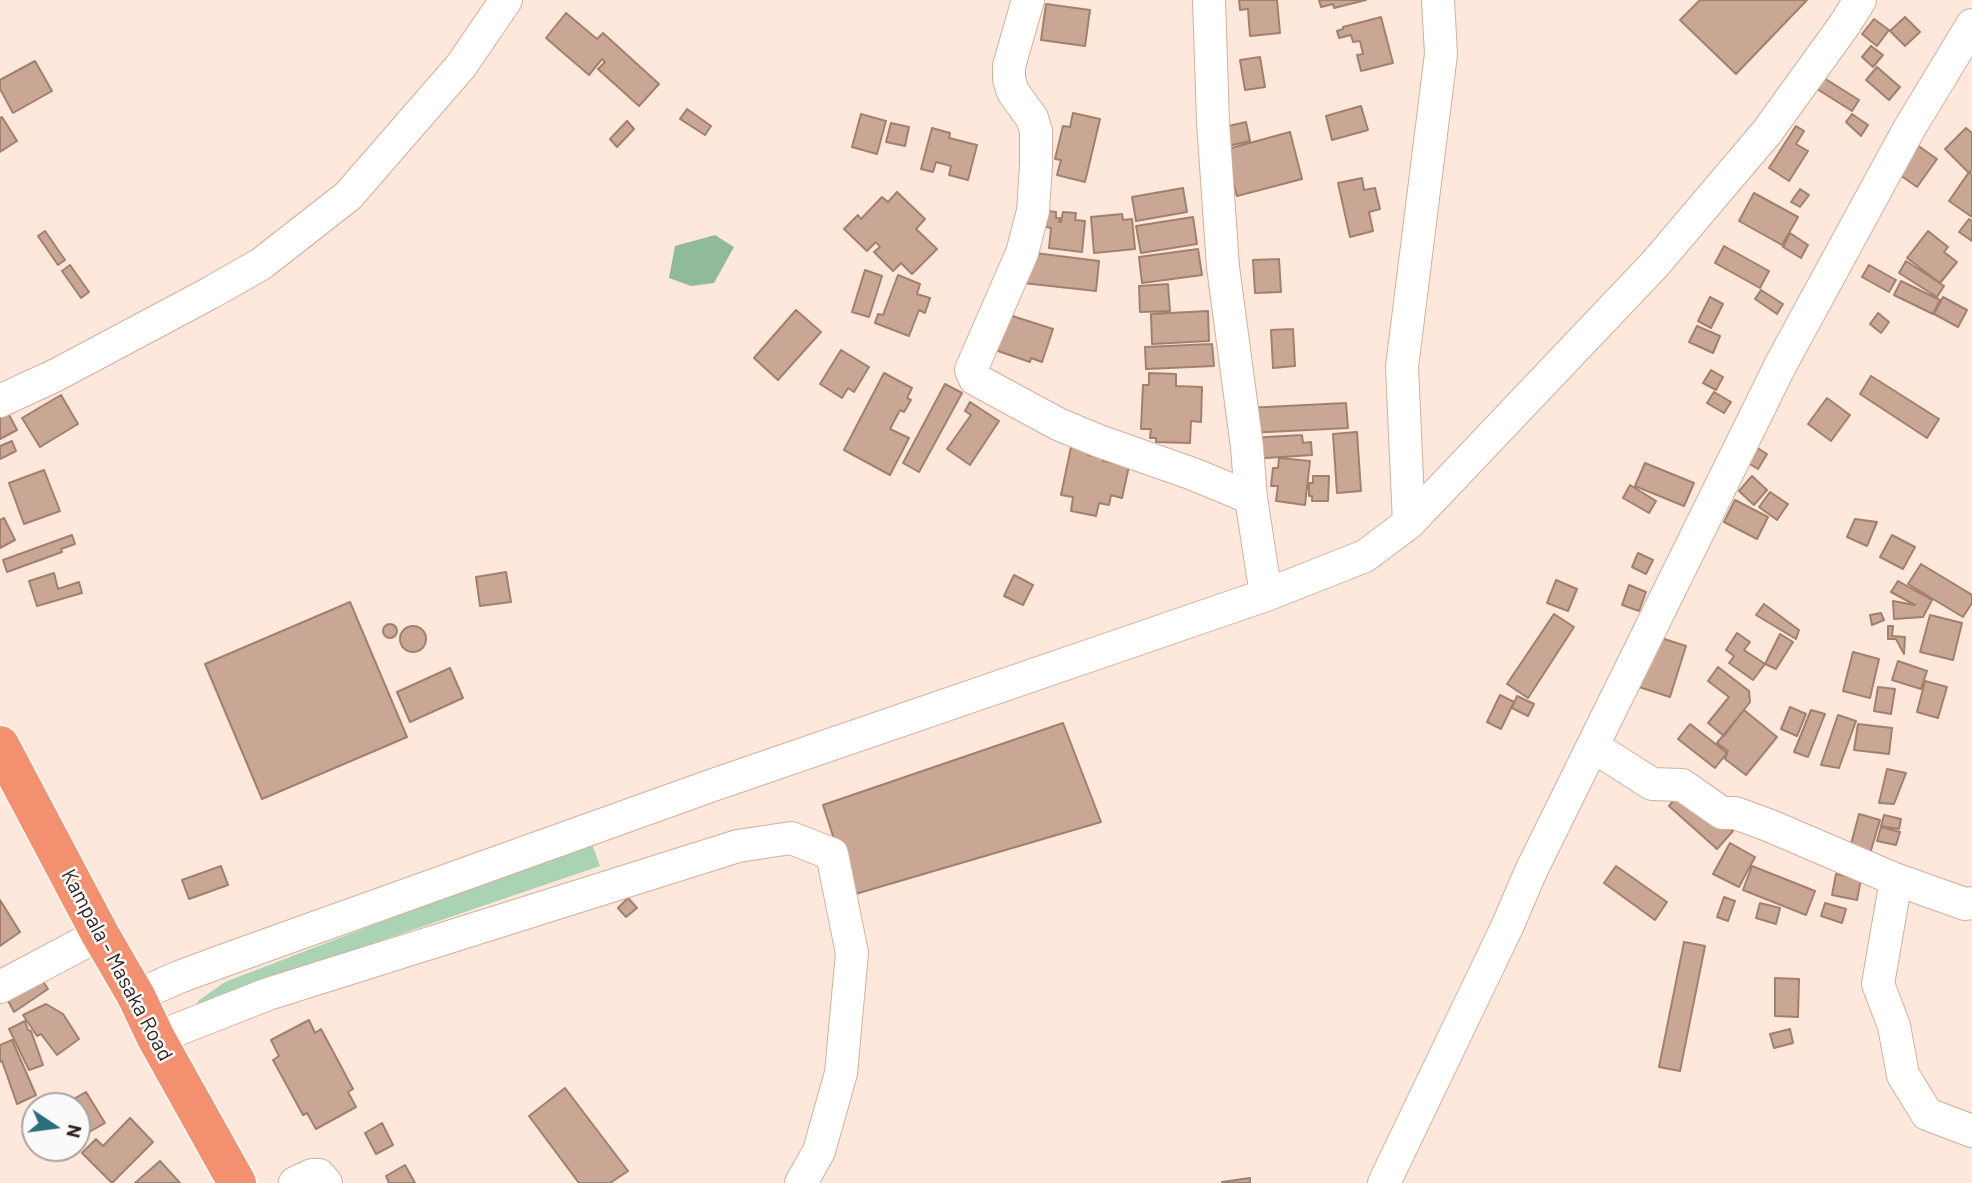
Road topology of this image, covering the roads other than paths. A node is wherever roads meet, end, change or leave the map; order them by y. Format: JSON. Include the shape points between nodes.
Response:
{"nodes":[{"id":1,"x":506,"y":0,"type":"edge"},
{"id":2,"x":1028,"y":0,"type":"edge"},
{"id":3,"x":1209,"y":0,"type":"edge"},
{"id":4,"x":1438,"y":0,"type":"edge"},
{"id":5,"x":1860,"y":0,"type":"edge"},
{"id":6,"x":1972,"y":25,"type":"edge"},
{"id":7,"x":0,"y":401,"type":"edge"},
{"id":8,"x":1251,"y":498,"type":"junction"},
{"id":9,"x":1409,"y":523,"type":"junction"},
{"id":10,"x":1266,"y":595,"type":"junction"},
{"id":11,"x":0,"y":745,"type":"edge"},
{"id":12,"x":1594,"y":747,"type":"junction"},
{"id":13,"x":1896,"y":880,"type":"junction"},
{"id":14,"x":1972,"y":903,"type":"edge"},
{"id":15,"x":100,"y":934,"type":"junction"},
{"id":16,"x":0,"y":986,"type":"edge"},
{"id":17,"x":136,"y":996,"type":"junction"},
{"id":18,"x":156,"y":1038,"type":"junction"},
{"id":19,"x":1972,"y":1131,"type":"edge"},
{"id":20,"x":237,"y":1183,"type":"edge"},
{"id":21,"x":295,"y":1183,"type":"edge"},
{"id":22,"x":326,"y":1183,"type":"edge"},
{"id":23,"x":801,"y":1183,"type":"edge"},
{"id":24,"x":1384,"y":1183,"type":"edge"}],
"edges":[{"from":1,"to":7,"type":"street","via":[[461,66],[348,196],[261,264]]},
{"from":2,"to":8,"type":"street","via":[[1009,79],[1036,131],[1033,211],[1022,253],[971,370],[975,379],[1058,424]]},
{"from":3,"to":8,"type":"street","via":[[1223,267]]},
{"from":4,"to":9,"type":"street","via":[[1441,54],[1402,367]]},
{"from":5,"to":9,"type":"street","via":[[1767,132],[1655,264]]},
{"from":6,"to":12,"type":"street","via":[[1909,129],[1781,364]]},
{"from":8,"to":10,"type":"street"},
{"from":9,"to":10,"type":"street","via":[[1365,556]]},
{"from":10,"to":17,"type":"street","via":[[713,785]]},
{"from":11,"to":15,"type":"highway","name":"Kampala - Masaka Road"},
{"from":12,"to":13,"type":"street","via":[[1652,784],[1682,785],[1722,813],[1768,825]]},
{"from":12,"to":24,"type":"street"},
{"from":13,"to":14,"type":"street"},
{"from":13,"to":19,"type":"street","via":[[1878,984],[1894,1026],[1903,1075],[1927,1114]]},
{"from":15,"to":16,"type":"street"},
{"from":15,"to":17,"type":"highway","name":"Kampala - Masaka Road"},
{"from":17,"to":18,"type":"highway","name":"Kampala - Masaka Road"},
{"from":18,"to":20,"type":"highway","name":"Kampala - Masaka Road"},
{"from":18,"to":23,"type":"street","via":[[268,994],[686,862],[738,846],[791,838],[832,854],[852,953],[841,1073],[819,1151]]},
{"from":21,"to":22,"type":"street","via":[[319,1175]]}]}
